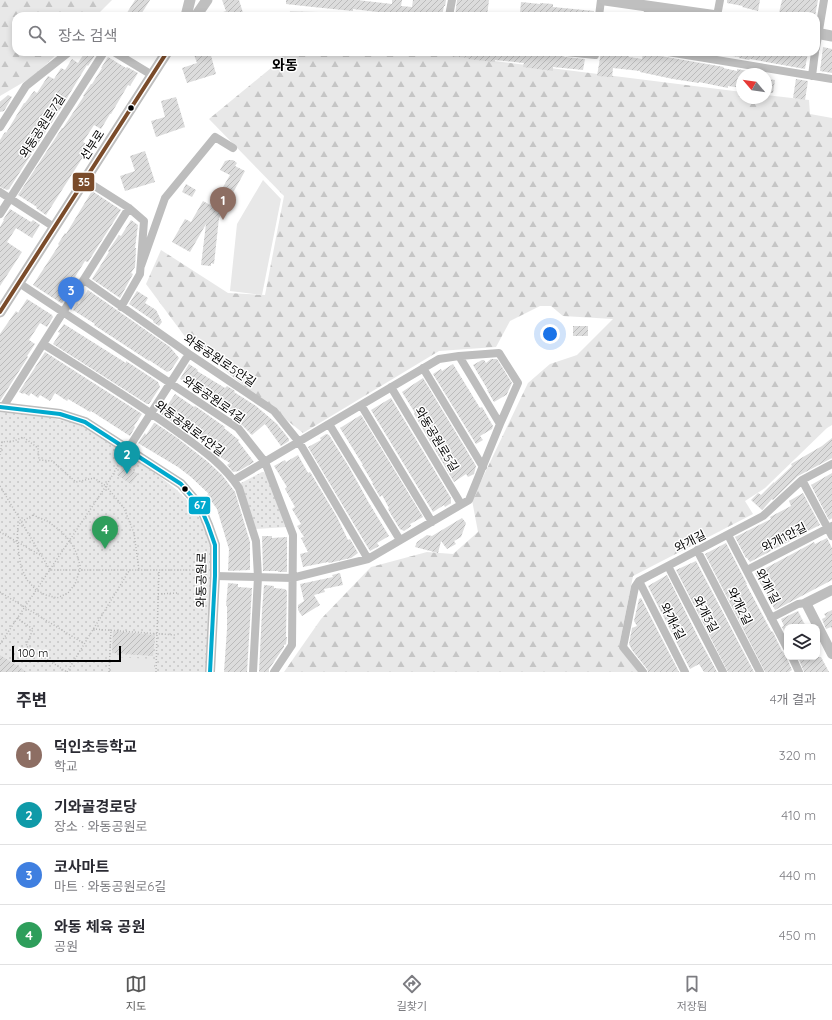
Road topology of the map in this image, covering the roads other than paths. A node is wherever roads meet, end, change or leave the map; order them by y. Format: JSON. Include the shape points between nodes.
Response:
{"nodes":[{"id":1,"x":190,"y":0,"type":"edge"},
{"id":2,"x":207,"y":0,"type":"edge"},
{"id":3,"x":452,"y":0,"type":"edge"},
{"id":4,"x":601,"y":0,"type":"edge"},
{"id":5,"x":605,"y":0,"type":"edge"},
{"id":6,"x":720,"y":0,"type":"edge"},
{"id":7,"x":824,"y":0,"type":"edge"},
{"id":8,"x":617,"y":1,"type":"edge"},
{"id":9,"x":648,"y":11,"type":"edge"},
{"id":10,"x":187,"y":12,"type":"edge"},
{"id":11,"x":199,"y":12,"type":"edge"},
{"id":12,"x":450,"y":12,"type":"edge"},
{"id":13,"x":600,"y":12,"type":"edge"},
{"id":14,"x":662,"y":12,"type":"edge"},
{"id":15,"x":718,"y":12,"type":"edge"},
{"id":16,"x":820,"y":19,"type":"edge"},
{"id":17,"x":820,"y":34,"type":"edge"},
{"id":18,"x":832,"y":36,"type":"edge"},
{"id":19,"x":64,"y":56,"type":"edge"},
{"id":20,"x":101,"y":56,"type":"edge"},
{"id":21,"x":121,"y":56,"type":"edge"},
{"id":22,"x":164,"y":56,"type":"edge"},
{"id":23,"x":692,"y":56,"type":"edge"},
{"id":24,"x":814,"y":56,"type":"edge"},
{"id":25,"x":152,"y":75,"type":"junction"},
{"id":26,"x":812,"y":76,"type":"junction"},
{"id":27,"x":832,"y":79,"type":"edge"},
{"id":28,"x":1,"y":122,"type":"edge"},
{"id":29,"x":234,"y":148,"type":"dead end"},
{"id":30,"x":85,"y":180,"type":"junction"},
{"id":31,"x":0,"y":192,"type":"edge"},
{"id":32,"x":10,"y":199,"type":"junction"},
{"id":33,"x":129,"y":208,"type":"junction"},
{"id":34,"x":0,"y":214,"type":"edge"},
{"id":35,"x":54,"y":227,"type":"junction"},
{"id":36,"x":141,"y":266,"type":"junction"},
{"id":37,"x":84,"y":280,"type":"junction"},
{"id":38,"x":19,"y":283,"type":"junction"},
{"id":39,"x":121,"y":307,"type":"junction"},
{"id":40,"x":0,"y":312,"type":"edge"},
{"id":41,"x":64,"y":312,"type":"junction"},
{"id":42,"x":43,"y":344,"type":"junction"},
{"id":43,"x":189,"y":354,"type":"junction"},
{"id":44,"x":459,"y":356,"type":"junction"},
{"id":45,"x":423,"y":368,"type":"junction"},
{"id":46,"x":170,"y":383,"type":"junction"},
{"id":47,"x":392,"y":387,"type":"junction"},
{"id":48,"x":361,"y":405,"type":"junction"},
{"id":49,"x":2,"y":407,"type":"edge"},
{"id":50,"x":151,"y":412,"type":"junction"},
{"id":51,"x":329,"y":424,"type":"junction"},
{"id":52,"x":500,"y":424,"type":"junction"},
{"id":53,"x":299,"y":442,"type":"junction"},
{"id":54,"x":128,"y":449,"type":"junction"},
{"id":55,"x":265,"y":462,"type":"junction"},
{"id":56,"x":832,"y":464,"type":"edge"},
{"id":57,"x":483,"y":467,"type":"junction"},
{"id":58,"x":234,"y":480,"type":"junction"},
{"id":59,"x":802,"y":480,"type":"junction"},
{"id":60,"x":462,"y":504,"type":"junction"},
{"id":61,"x":432,"y":522,"type":"junction"},
{"id":62,"x":830,"y":527,"type":"edge"},
{"id":63,"x":728,"y":535,"type":"junction"},
{"id":64,"x":832,"y":536,"type":"edge"},
{"id":65,"x":400,"y":540,"type":"junction"},
{"id":66,"x":697,"y":550,"type":"junction"},
{"id":67,"x":368,"y":559,"type":"junction"},
{"id":68,"x":668,"y":566,"type":"junction"},
{"id":69,"x":746,"y":570,"type":"junction"},
{"id":70,"x":215,"y":573,"type":"junction"},
{"id":71,"x":258,"y":577,"type":"junction"},
{"id":72,"x":292,"y":578,"type":"junction"},
{"id":73,"x":639,"y":581,"type":"junction"},
{"id":74,"x":832,"y":590,"type":"edge"},
{"id":75,"x":806,"y":604,"type":"junction"},
{"id":76,"x":772,"y":618,"type":"junction"},
{"id":77,"x":784,"y":642,"type":"edge"},
{"id":78,"x":832,"y":654,"type":"edge"},
{"id":79,"x":793,"y":660,"type":"edge"},
{"id":80,"x":210,"y":672,"type":"edge"},
{"id":81,"x":253,"y":672,"type":"edge"},
{"id":82,"x":274,"y":672,"type":"edge"},
{"id":83,"x":643,"y":672,"type":"edge"},
{"id":84,"x":685,"y":672,"type":"edge"},
{"id":85,"x":723,"y":672,"type":"edge"},
{"id":86,"x":760,"y":672,"type":"edge"},
{"id":87,"x":799,"y":672,"type":"edge"}],
"edges":[{"from":1,"to":10,"type":"main road"},
{"from":2,"to":11,"type":"main road"},
{"from":3,"to":12,"type":"street"},
{"from":4,"to":13,"type":"street"},
{"from":5,"to":8,"type":"main road"},
{"from":6,"to":15,"type":"street"},
{"from":7,"to":16,"type":"street"},
{"from":8,"to":9,"type":"main road"},
{"from":9,"to":14,"type":"main road"},
{"from":17,"to":18,"type":"main road"},
{"from":19,"to":28,"type":"street","via":[[26,86]]},
{"from":20,"to":32,"type":"street","name":"와동공원로7길"},
{"from":21,"to":25,"type":"street"},
{"from":22,"to":25,"type":"main road","name":"선부로"},
{"from":23,"to":26,"type":"street"},
{"from":24,"to":26,"type":"street"},
{"from":25,"to":30,"type":"main road","name":"선부로"},
{"from":26,"to":27,"type":"street"},
{"from":29,"to":36,"type":"street","via":[[215,137],[165,198]]},
{"from":30,"to":33,"type":"street"},
{"from":30,"to":35,"type":"main road","name":"선부로"},
{"from":31,"to":32,"type":"street"},
{"from":32,"to":34,"type":"street","name":"와동공원로7길"},
{"from":32,"to":35,"type":"street"},
{"from":33,"to":36,"type":"street","via":[[144,221]]},
{"from":33,"to":37,"type":"street"},
{"from":35,"to":38,"type":"main road","name":"선부로"},
{"from":36,"to":39,"type":"street","via":[[140,274]]},
{"from":37,"to":39,"type":"street","name":"와동공원로5안길"},
{"from":37,"to":41,"type":"street"},
{"from":38,"to":40,"type":"main road","name":"선부로"},
{"from":38,"to":41,"type":"street","name":"와동공원로4길"},
{"from":39,"to":43,"type":"street","name":"와동공원로5안길"},
{"from":41,"to":42,"type":"street"},
{"from":41,"to":46,"type":"street","name":"와동공원로4길"},
{"from":42,"to":49,"type":"street"},
{"from":42,"to":50,"type":"street","name":"와동공원로4안길"},
{"from":43,"to":46,"type":"street"},
{"from":43,"to":53,"type":"street","name":"와동공원로5안길","via":[[274,411]]},
{"from":44,"to":45,"type":"street","via":[[439,359]]},
{"from":44,"to":52,"type":"street"},
{"from":44,"to":52,"type":"street","via":[[499,353],[518,383]]},
{"from":45,"to":47,"type":"street"},
{"from":45,"to":57,"type":"street","name":"와동공원로5길"},
{"from":46,"to":50,"type":"street"},
{"from":46,"to":55,"type":"street","name":"와동공원로4길","via":[[238,428]]},
{"from":47,"to":48,"type":"street"},
{"from":47,"to":60,"type":"street","name":"와동공원로5길"},
{"from":48,"to":51,"type":"street"},
{"from":48,"to":61,"type":"street"},
{"from":49,"to":54,"type":"street","name":"와동공원로","via":[[60,414],[85,422]]},
{"from":50,"to":54,"type":"street"},
{"from":50,"to":58,"type":"street","name":"와동공원로4안길","via":[[212,456]]},
{"from":51,"to":53,"type":"street"},
{"from":51,"to":65,"type":"street"},
{"from":52,"to":57,"type":"street"},
{"from":53,"to":55,"type":"street"},
{"from":53,"to":67,"type":"street"},
{"from":54,"to":70,"type":"street","name":"와동공원로","via":[[181,484],[200,506],[215,545]]},
{"from":55,"to":58,"type":"street"},
{"from":55,"to":72,"type":"street","name":"와동공원로4길","via":[[293,535]]},
{"from":56,"to":59,"type":"street","name":"와개길"},
{"from":57,"to":60,"type":"street","via":[[470,500]]},
{"from":58,"to":71,"type":"street","name":"와동공원로4안길","via":[[256,541]]},
{"from":59,"to":62,"type":"street"},
{"from":59,"to":63,"type":"street","name":"와개길","via":[[763,516]]},
{"from":60,"to":61,"type":"street"},
{"from":61,"to":65,"type":"street"},
{"from":62,"to":64,"type":"street"},
{"from":62,"to":69,"type":"street","name":"와개1안길"},
{"from":63,"to":66,"type":"street","name":"와개길"},
{"from":63,"to":69,"type":"street","name":"와개1길"},
{"from":65,"to":67,"type":"street"},
{"from":66,"to":68,"type":"street","name":"와개길"},
{"from":66,"to":86,"type":"street","name":"와개2길"},
{"from":67,"to":72,"type":"street"},
{"from":68,"to":73,"type":"street","name":"와개길"},
{"from":68,"to":85,"type":"street","name":"와개3길"},
{"from":69,"to":76,"type":"street","name":"와개1길"},
{"from":70,"to":71,"type":"street"},
{"from":70,"to":80,"type":"street","name":"와동공원로"},
{"from":71,"to":72,"type":"street"},
{"from":71,"to":81,"type":"street","name":"와동공원로4안길"},
{"from":72,"to":82,"type":"street","name":"와동공원로4길","via":[[292,644]]},
{"from":73,"to":83,"type":"street","via":[[623,647]]},
{"from":73,"to":84,"type":"street","name":"와개4길"},
{"from":74,"to":75,"type":"street"},
{"from":75,"to":76,"type":"street","via":[[798,604]]},
{"from":75,"to":78,"type":"street"},
{"from":76,"to":77,"type":"street","name":"와개1길"},
{"from":79,"to":87,"type":"street"}]}
